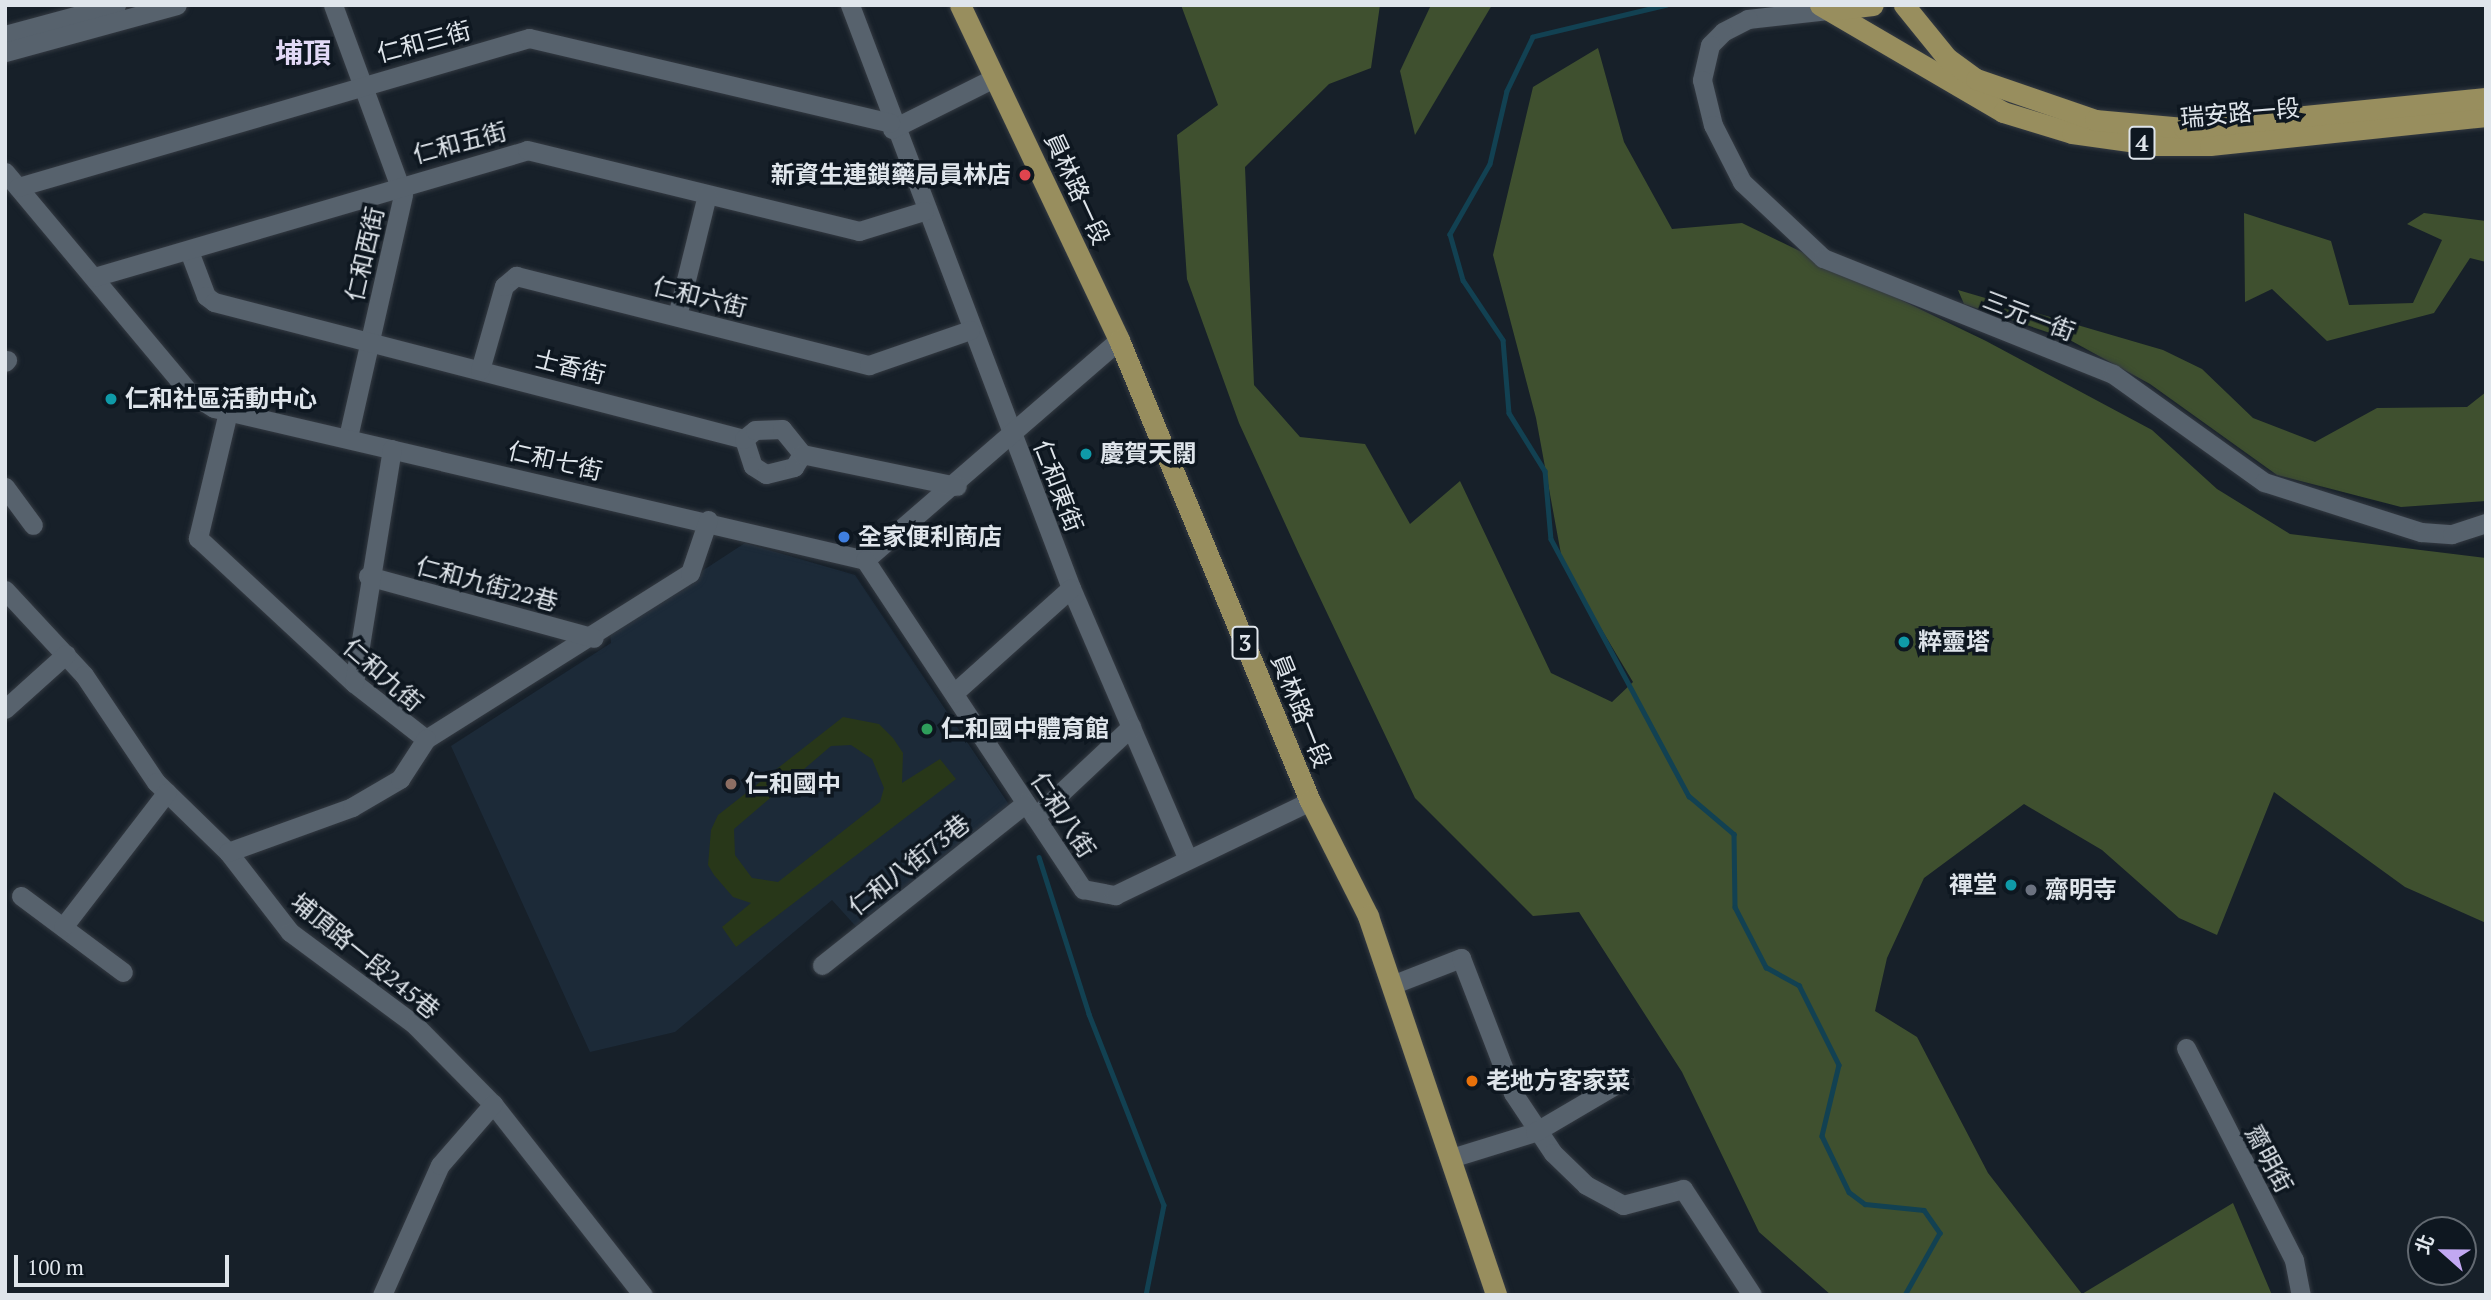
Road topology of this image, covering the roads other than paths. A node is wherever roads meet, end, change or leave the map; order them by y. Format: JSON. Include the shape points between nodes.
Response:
{"nodes":[{"id":1,"x":116,"y":5,"type":"edge"},
{"id":2,"x":177,"y":5,"type":"edge"},
{"id":3,"x":333,"y":5,"type":"edge"},
{"id":4,"x":850,"y":5,"type":"edge"},
{"id":5,"x":960,"y":5,"type":"edge"},
{"id":6,"x":1873,"y":5,"type":"edge"},
{"id":7,"x":1903,"y":5,"type":"edge"},
{"id":8,"x":1824,"y":8,"type":"edge"},
{"id":9,"x":1747,"y":12,"type":"edge"},
{"id":10,"x":5,"y":35,"type":"edge"},
{"id":11,"x":5,"y":51,"type":"edge"},
{"id":12,"x":995,"y":78,"type":"junction"},
{"id":13,"x":364,"y":84,"type":"junction"},
{"id":14,"x":2486,"y":98,"type":"edge"},
{"id":15,"x":2486,"y":116,"type":"edge"},
{"id":16,"x":891,"y":126,"type":"junction"},
{"id":17,"x":11,"y":180,"type":"edge"},
{"id":18,"x":401,"y":185,"type":"junction"},
{"id":19,"x":707,"y":195,"type":"junction"},
{"id":20,"x":924,"y":211,"type":"junction"},
{"id":21,"x":189,"y":251,"type":"junction"},
{"id":22,"x":94,"y":277,"type":"junction"},
{"id":23,"x":677,"y":316,"type":"junction"},
{"id":24,"x":970,"y":330,"type":"junction"},
{"id":25,"x":370,"y":340,"type":"junction"},
{"id":26,"x":1119,"y":340,"type":"junction"},
{"id":27,"x":480,"y":370,"type":"junction"},
{"id":28,"x":228,"y":412,"type":"junction"},
{"id":29,"x":1012,"y":436,"type":"junction"},
{"id":30,"x":348,"y":438,"type":"junction"},
{"id":31,"x":744,"y":439,"type":"junction"},
{"id":32,"x":393,"y":449,"type":"junction"},
{"id":33,"x":802,"y":454,"type":"junction"},
{"id":34,"x":5,"y":486,"type":"edge"},
{"id":35,"x":957,"y":486,"type":"junction"},
{"id":36,"x":708,"y":520,"type":"junction"},
{"id":37,"x":2486,"y":523,"type":"edge"},
{"id":38,"x":33,"y":525,"type":"dead end"},
{"id":39,"x":865,"y":560,"type":"junction"},
{"id":40,"x":368,"y":576,"type":"junction"},
{"id":41,"x":1071,"y":588,"type":"junction"},
{"id":42,"x":5,"y":590,"type":"edge"},
{"id":43,"x":594,"y":639,"type":"junction"},
{"id":44,"x":66,"y":654,"type":"junction"},
{"id":45,"x":354,"y":683,"type":"junction"},
{"id":46,"x":954,"y":693,"type":"junction"},
{"id":47,"x":5,"y":709,"type":"edge"},
{"id":48,"x":1131,"y":727,"type":"junction"},
{"id":49,"x":426,"y":739,"type":"junction"},
{"id":50,"x":167,"y":792,"type":"junction"},
{"id":51,"x":1310,"y":801,"type":"junction"},
{"id":52,"x":1031,"y":810,"type":"junction"},
{"id":53,"x":228,"y":852,"type":"junction"},
{"id":54,"x":1187,"y":858,"type":"junction"},
{"id":55,"x":21,"y":896,"type":"dead end"},
{"id":56,"x":63,"y":927,"type":"junction"},
{"id":57,"x":822,"y":965,"type":"dead end"},
{"id":58,"x":123,"y":972,"type":"dead end"},
{"id":59,"x":1394,"y":984,"type":"junction"},
{"id":60,"x":2186,"y":1048,"type":"dead end"},
{"id":61,"x":1622,"y":1081,"type":"dead end"},
{"id":62,"x":493,"y":1104,"type":"junction"},
{"id":63,"x":1535,"y":1132,"type":"junction"},
{"id":64,"x":1451,"y":1158,"type":"junction"},
{"id":65,"x":382,"y":1295,"type":"edge"},
{"id":66,"x":643,"y":1295,"type":"edge"},
{"id":67,"x":1496,"y":1295,"type":"edge"},
{"id":68,"x":1752,"y":1295,"type":"edge"},
{"id":69,"x":2301,"y":1295,"type":"edge"}],
"edges":[{"from":1,"to":10,"type":"street"},
{"from":2,"to":11,"type":"street"},
{"from":3,"to":13,"type":"street","name":"仁和西街"},
{"from":4,"to":16,"type":"street","name":"仁和東街"},
{"from":5,"to":12,"type":"main road","name":"員林路一段","number":"3"},
{"from":6,"to":8,"type":"main road"},
{"from":7,"to":14,"type":"main road","name":"瑞安路一段","number":"4","via":[[1947,58],[1976,79],[2095,120],[2184,128]]},
{"from":8,"to":9,"type":"street","name":"三元一街"},
{"from":8,"to":15,"type":"main road","name":"瑞安路一段","number":"4","via":[[2003,112],[2072,133],[2156,145],[2210,145]]},
{"from":9,"to":37,"type":"street","name":"三元一街","via":[[1723,32],[1703,60],[1713,125],[1742,182],[1823,258],[2113,374],[2264,482],[2421,532],[2452,534]]},
{"from":12,"to":16,"type":"street"},
{"from":12,"to":26,"type":"main road","name":"員林路一段","number":"3"},
{"from":13,"to":16,"type":"street","name":"仁和三街","via":[[529,38]]},
{"from":13,"to":17,"type":"street","name":"仁和三街"},
{"from":13,"to":18,"type":"street","name":"仁和西街"},
{"from":16,"to":20,"type":"street","name":"仁和東街"},
{"from":17,"to":22,"type":"street","name":"仁和七街"},
{"from":18,"to":19,"type":"street","name":"仁和五街","via":[[527,150]]},
{"from":18,"to":21,"type":"street","name":"仁和五街"},
{"from":18,"to":25,"type":"street","name":"仁和西街"},
{"from":19,"to":20,"type":"street","name":"仁和五街","via":[[859,230]]},
{"from":19,"to":23,"type":"street"},
{"from":20,"to":24,"type":"street","name":"仁和東街"},
{"from":21,"to":22,"type":"street","name":"仁和五街"},
{"from":21,"to":25,"type":"street","name":"士香街","via":[[205,296],[214,302]]},
{"from":22,"to":28,"type":"street","name":"仁和七街","via":[[190,393]]},
{"from":23,"to":24,"type":"street","name":"仁和六街","via":[[869,365]]},
{"from":23,"to":27,"type":"street","name":"仁和六街","via":[[516,276],[504,286]]},
{"from":24,"to":29,"type":"street","name":"仁和東街"},
{"from":25,"to":27,"type":"street","name":"士香街"},
{"from":25,"to":30,"type":"street","name":"仁和西街"},
{"from":26,"to":29,"type":"street"},
{"from":26,"to":51,"type":"main road","name":"員林路一段","number":"3"},
{"from":27,"to":31,"type":"street","name":"士香街"},
{"from":28,"to":30,"type":"street","name":"仁和七街"},
{"from":28,"to":45,"type":"street","name":"仁和九街","via":[[198,538]]},
{"from":29,"to":35,"type":"street"},
{"from":29,"to":41,"type":"street","name":"仁和東街"},
{"from":30,"to":32,"type":"street","name":"仁和七街"},
{"from":31,"to":33,"type":"street","via":[[755,430],[782,429]]},
{"from":31,"to":33,"type":"street","via":[[753,466],[766,474],[781,474]]},
{"from":32,"to":36,"type":"street","name":"仁和七街"},
{"from":32,"to":40,"type":"street"},
{"from":33,"to":35,"type":"street"},
{"from":34,"to":38,"type":"street"},
{"from":35,"to":39,"type":"street"},
{"from":36,"to":39,"type":"street","name":"仁和七街"},
{"from":36,"to":43,"type":"street","name":"仁和九街","via":[[690,573]]},
{"from":39,"to":46,"type":"street","name":"仁和八街"},
{"from":40,"to":43,"type":"street","name":"仁和九街22巷"},
{"from":40,"to":45,"type":"street"},
{"from":41,"to":46,"type":"street"},
{"from":41,"to":48,"type":"street","name":"仁和東街"},
{"from":42,"to":44,"type":"street","name":"埔頂路一段245巷"},
{"from":43,"to":49,"type":"street","name":"仁和九街"},
{"from":44,"to":47,"type":"street"},
{"from":44,"to":50,"type":"street","name":"埔頂路一段245巷"},
{"from":45,"to":49,"type":"street","name":"仁和九街"},
{"from":46,"to":52,"type":"street","name":"仁和八街"},
{"from":48,"to":52,"type":"street","name":"仁和八街73巷"},
{"from":48,"to":54,"type":"street","name":"仁和東街"},
{"from":49,"to":53,"type":"street","via":[[400,779],[352,807]]},
{"from":50,"to":53,"type":"street","name":"埔頂路一段245巷"},
{"from":50,"to":56,"type":"street"},
{"from":51,"to":54,"type":"street","name":"仁和八街"},
{"from":51,"to":59,"type":"main road","name":"員林路一段","number":"3"},
{"from":52,"to":54,"type":"street","name":"仁和八街","via":[[1083,889],[1099,895],[1115,895]]},
{"from":52,"to":57,"type":"street","name":"仁和八街73巷"},
{"from":53,"to":62,"type":"street","name":"埔頂路一段245巷","via":[[290,932],[415,1025]]},
{"from":55,"to":56,"type":"street"},
{"from":56,"to":58,"type":"street"},
{"from":59,"to":63,"type":"street","via":[[1461,958],[1513,1093]]},
{"from":59,"to":64,"type":"main road","name":"員林路一段","number":"3"},
{"from":60,"to":69,"type":"street","name":"齋明街","via":[[2294,1260]]},
{"from":61,"to":63,"type":"street"},
{"from":62,"to":65,"type":"street","via":[[440,1164]]},
{"from":62,"to":66,"type":"street","name":"埔頂路一段245巷"},
{"from":63,"to":64,"type":"street"},
{"from":63,"to":68,"type":"street","via":[[1586,1185],[1623,1205],[1684,1189]]},
{"from":64,"to":67,"type":"main road","name":"員林路一段","number":"3"}]}
